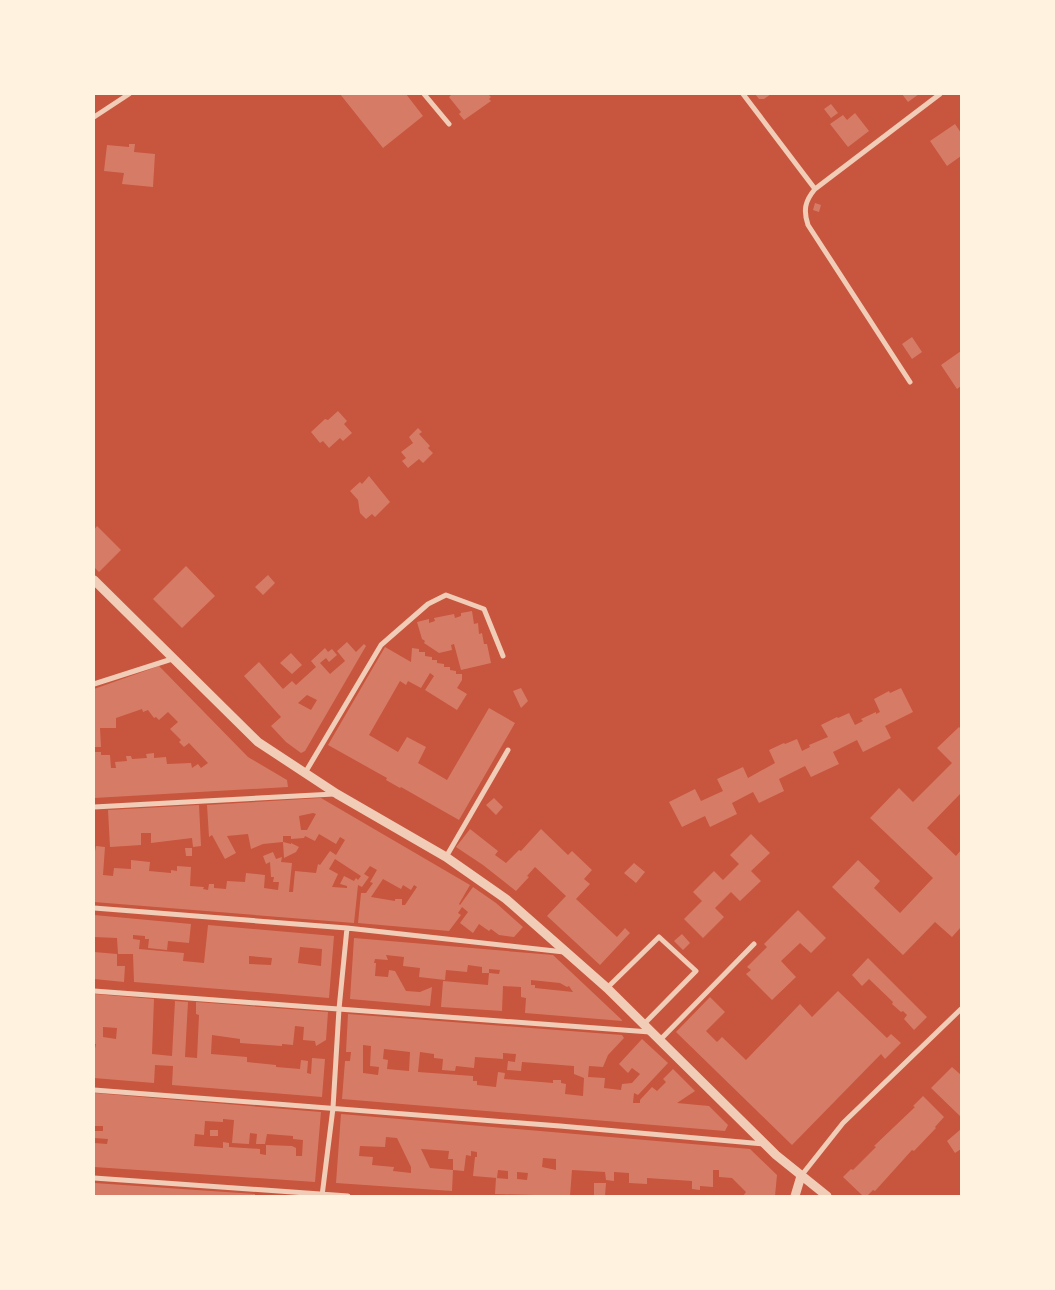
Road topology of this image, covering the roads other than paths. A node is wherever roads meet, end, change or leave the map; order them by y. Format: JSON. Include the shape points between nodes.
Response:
{"nodes":[{"id":1,"x":129,"y":94,"type":"edge"},
{"id":2,"x":424,"y":94,"type":"edge"},
{"id":3,"x":744,"y":94,"type":"edge"},
{"id":4,"x":940,"y":94,"type":"edge"},
{"id":5,"x":94,"y":118,"type":"edge"},
{"id":6,"x":449,"y":124,"type":"dead end"},
{"id":7,"x":815,"y":189,"type":"junction"},
{"id":8,"x":910,"y":382,"type":"dead end"},
{"id":9,"x":94,"y":580,"type":"edge"},
{"id":10,"x":503,"y":656,"type":"dead end"},
{"id":11,"x":172,"y":659,"type":"junction"},
{"id":12,"x":94,"y":684,"type":"edge"},
{"id":13,"x":508,"y":750,"type":"dead end"},
{"id":14,"x":305,"y":773,"type":"junction"},
{"id":15,"x":337,"y":794,"type":"junction"},
{"id":16,"x":94,"y":807,"type":"edge"},
{"id":17,"x":446,"y":857,"type":"junction"},
{"id":18,"x":94,"y":908,"type":"edge"},
{"id":19,"x":347,"y":928,"type":"junction"},
{"id":20,"x":754,"y":944,"type":"dead end"},
{"id":21,"x":569,"y":953,"type":"junction"},
{"id":22,"x":607,"y":988,"type":"junction"},
{"id":23,"x":94,"y":991,"type":"edge"},
{"id":24,"x":339,"y":1009,"type":"junction"},
{"id":25,"x":961,"y":1009,"type":"edge"},
{"id":26,"x":644,"y":1024,"type":"junction"},
{"id":27,"x":653,"y":1032,"type":"junction"},
{"id":28,"x":660,"y":1040,"type":"junction"},
{"id":29,"x":94,"y":1090,"type":"edge"},
{"id":30,"x":333,"y":1108,"type":"junction"},
{"id":31,"x":765,"y":1144,"type":"junction"},
{"id":32,"x":801,"y":1176,"type":"junction"},
{"id":33,"x":94,"y":1178,"type":"edge"},
{"id":34,"x":322,"y":1195,"type":"edge"},
{"id":35,"x":348,"y":1196,"type":"edge"},
{"id":36,"x":795,"y":1196,"type":"edge"},
{"id":37,"x":827,"y":1196,"type":"edge"}],
"edges":[{"from":1,"to":5,"type":"street"},
{"from":2,"to":6,"type":"street"},
{"from":3,"to":7,"type":"street"},
{"from":4,"to":7,"type":"street"},
{"from":7,"to":8,"type":"street","via":[[805,206],[808,225]]},
{"from":9,"to":11,"type":"street"},
{"from":10,"to":14,"type":"street","via":[[484,609],[446,596],[428,604],[381,645]]},
{"from":11,"to":12,"type":"street"},
{"from":11,"to":14,"type":"street","via":[[258,742]]},
{"from":13,"to":17,"type":"street"},
{"from":14,"to":15,"type":"street"},
{"from":15,"to":16,"type":"street"},
{"from":15,"to":17,"type":"street"},
{"from":17,"to":21,"type":"street","via":[[506,899]]},
{"from":18,"to":19,"type":"street"},
{"from":19,"to":21,"type":"street"},
{"from":19,"to":24,"type":"street"},
{"from":20,"to":28,"type":"street"},
{"from":21,"to":22,"type":"street"},
{"from":22,"to":26,"type":"street"},
{"from":22,"to":26,"type":"street","via":[[659,937],[696,970]]},
{"from":23,"to":24,"type":"street"},
{"from":24,"to":27,"type":"street"},
{"from":24,"to":30,"type":"street"},
{"from":25,"to":32,"type":"street","via":[[843,1123]]},
{"from":26,"to":27,"type":"street"},
{"from":27,"to":28,"type":"street"},
{"from":28,"to":31,"type":"street"},
{"from":29,"to":30,"type":"street"},
{"from":30,"to":31,"type":"street"},
{"from":30,"to":34,"type":"street"},
{"from":31,"to":32,"type":"street"},
{"from":32,"to":36,"type":"street"},
{"from":32,"to":37,"type":"street"},
{"from":33,"to":34,"type":"street"},
{"from":34,"to":35,"type":"street"}]}
